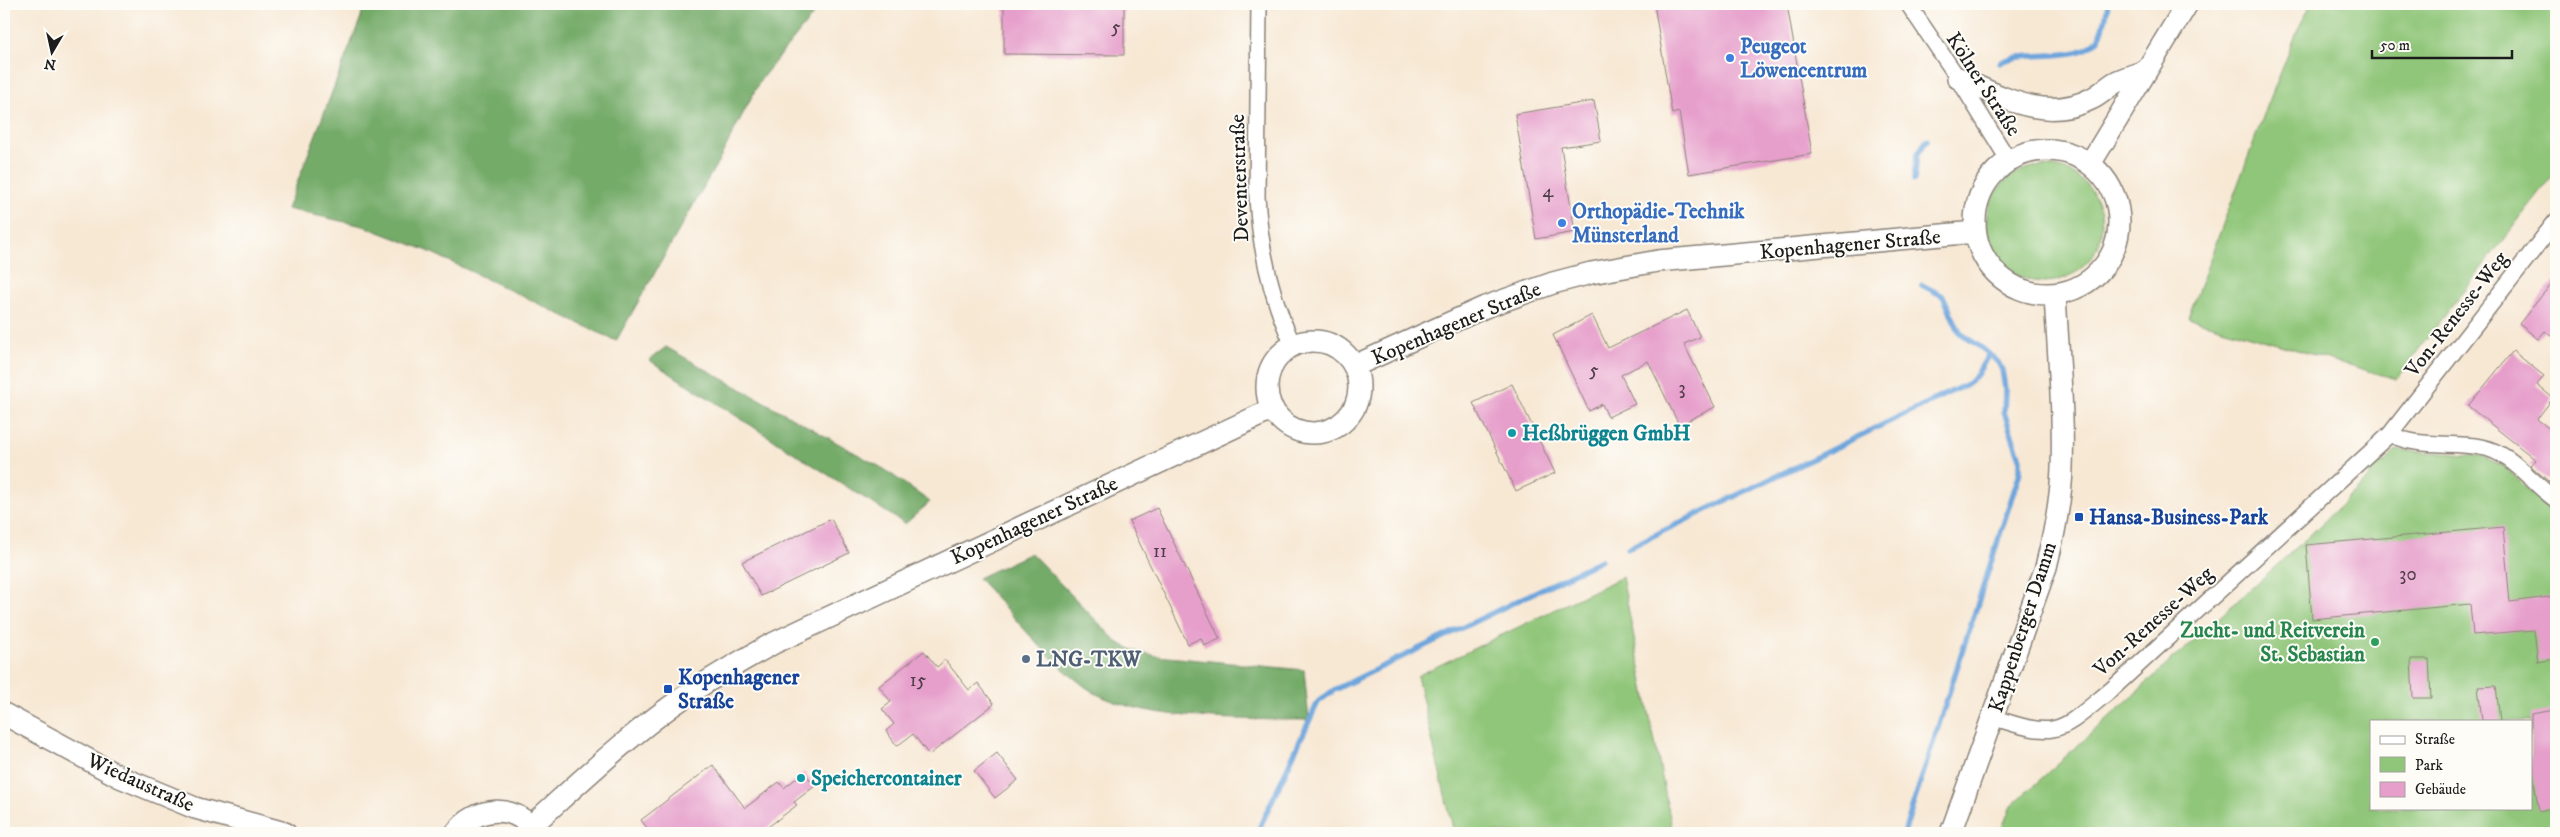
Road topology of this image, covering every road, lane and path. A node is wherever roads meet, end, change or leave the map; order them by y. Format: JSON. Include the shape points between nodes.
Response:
{"nodes":[{"id":1,"x":1259,"y":4,"type":"edge"},
{"id":2,"x":1908,"y":4,"type":"edge"},
{"id":3,"x":2187,"y":4,"type":"edge"},
{"id":4,"x":2145,"y":71,"type":"junction"},
{"id":5,"x":1958,"y":78,"type":"junction"},
{"id":6,"x":2009,"y":161,"type":"junction"},
{"id":7,"x":2090,"y":164,"type":"junction"},
{"id":8,"x":2556,"y":221,"type":"edge"},
{"id":9,"x":1975,"y":232,"type":"junction"},
{"id":10,"x":2055,"y":295,"type":"junction"},
{"id":11,"x":1293,"y":345,"type":"junction"},
{"id":12,"x":1354,"y":366,"type":"junction"},
{"id":13,"x":1273,"y":409,"type":"junction"},
{"id":14,"x":2390,"y":434,"type":"junction"},
{"id":15,"x":2556,"y":500,"type":"edge"},
{"id":16,"x":4,"y":714,"type":"edge"},
{"id":17,"x":1992,"y":717,"type":"junction"},
{"id":18,"x":533,"y":830,"type":"edge"},
{"id":19,"x":285,"y":833,"type":"edge"},
{"id":20,"x":456,"y":833,"type":"edge"},
{"id":21,"x":1951,"y":833,"type":"edge"}],
"edges":[{"from":1,"to":11,"type":"street","name":"Deventerstraße","via":[[1259,228],[1270,286]]},
{"from":2,"to":5,"type":"street","name":"Kölner Straße"},
{"from":3,"to":4,"type":"main road"},
{"from":4,"to":5,"type":"main road","via":[[2116,82],[2090,100],[2063,108],[2044,109],[2010,102]]},
{"from":4,"to":7,"type":"main road"},
{"from":5,"to":6,"type":"street","name":"Kölner Straße"},
{"from":6,"to":7,"type":"main road","via":[[2028,153],[2050,150],[2071,154]]},
{"from":6,"to":9,"type":"main road","via":[[1993,174],[1982,191],[1976,211]]},
{"from":7,"to":10,"type":"main road","via":[[2107,182],[2118,204],[2120,229],[2113,253],[2099,273],[2079,288]]},
{"from":8,"to":14,"type":"street","name":"Von-Renesse-Weg"},
{"from":9,"to":10,"type":"main road","via":[[1994,272],[2011,286],[2032,294]]},
{"from":9,"to":12,"type":"main road","name":"Kopenhagener Straße","via":[[1658,261],[1591,273],[1485,307]]},
{"from":10,"to":17,"type":"main road","name":"Kappenberger Damm","via":[[2063,420],[2062,470],[2054,533],[2046,567]]},
{"from":11,"to":12,"type":"main road","via":[[1307,341],[1322,342],[1336,347]]},
{"from":11,"to":13,"type":"main road","via":[[1274,362],[1268,374],[1267,388]]},
{"from":12,"to":13,"type":"main road","via":[[1359,382],[1358,398],[1340,424],[1327,431],[1299,431],[1287,425]]},
{"from":13,"to":18,"type":"main road","name":"Kopenhagener Straße","via":[[741,661],[668,709],[608,757]]},
{"from":14,"to":15,"type":"street","via":[[2406,442],[2482,447],[2503,455]]},
{"from":14,"to":17,"type":"street","name":"Von-Renesse-Weg","via":[[2112,689],[2068,724],[2053,730],[2034,730]]},
{"from":16,"to":19,"type":"main road","name":"Wiedaustraße","via":[[120,776],[196,808]]},
{"from":17,"to":21,"type":"main road","name":"Kappenberger Damm"},
{"from":18,"to":20,"type":"main road","via":[[521,818],[494,810],[467,821]]}]}
